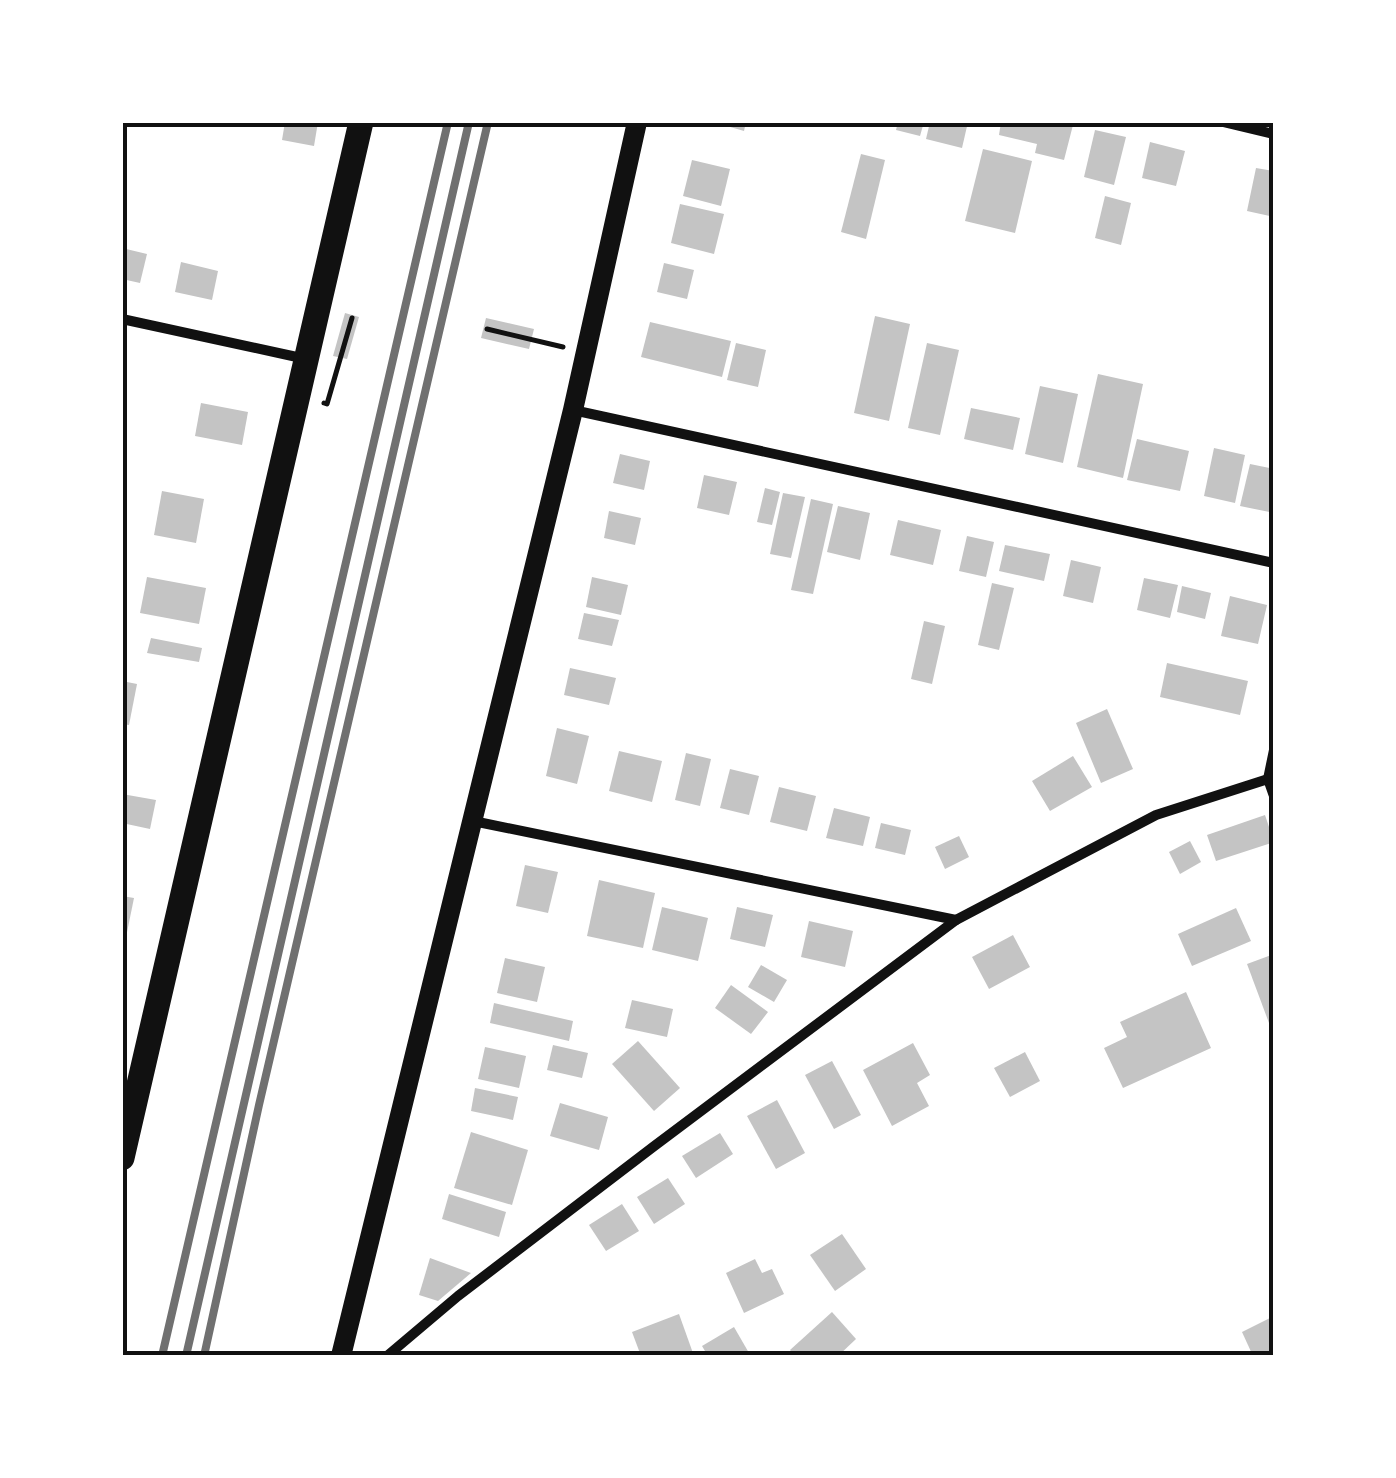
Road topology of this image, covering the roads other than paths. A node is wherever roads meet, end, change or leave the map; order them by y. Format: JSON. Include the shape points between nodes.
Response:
{"nodes":[{"id":1,"x":361,"y":122,"type":"edge"},
{"id":2,"x":637,"y":122,"type":"edge"},
{"id":3,"x":1223,"y":122,"type":"edge"},
{"id":4,"x":1274,"y":134,"type":"edge"},
{"id":5,"x":122,"y":319,"type":"edge"},
{"id":6,"x":306,"y":359,"type":"junction"},
{"id":7,"x":573,"y":410,"type":"junction"},
{"id":8,"x":1274,"y":564,"type":"edge"},
{"id":9,"x":1274,"y":750,"type":"edge"},
{"id":10,"x":1268,"y":779,"type":"junction"},
{"id":11,"x":1274,"y":796,"type":"edge"},
{"id":12,"x":473,"y":821,"type":"junction"},
{"id":13,"x":956,"y":920,"type":"junction"},
{"id":14,"x":122,"y":1158,"type":"edge"},
{"id":15,"x":340,"y":1356,"type":"edge"},
{"id":16,"x":387,"y":1356,"type":"edge"}],
"edges":[{"from":1,"to":6,"type":"main road"},
{"from":2,"to":7,"type":"main road"},
{"from":3,"to":4,"type":"street"},
{"from":5,"to":6,"type":"street"},
{"from":6,"to":14,"type":"main road"},
{"from":7,"to":8,"type":"street"},
{"from":7,"to":12,"type":"main road"},
{"from":9,"to":10,"type":"street"},
{"from":10,"to":11,"type":"street"},
{"from":10,"to":13,"type":"street","via":[[1156,815]]},
{"from":12,"to":13,"type":"street"},
{"from":12,"to":15,"type":"main road"},
{"from":13,"to":16,"type":"street"}]}
